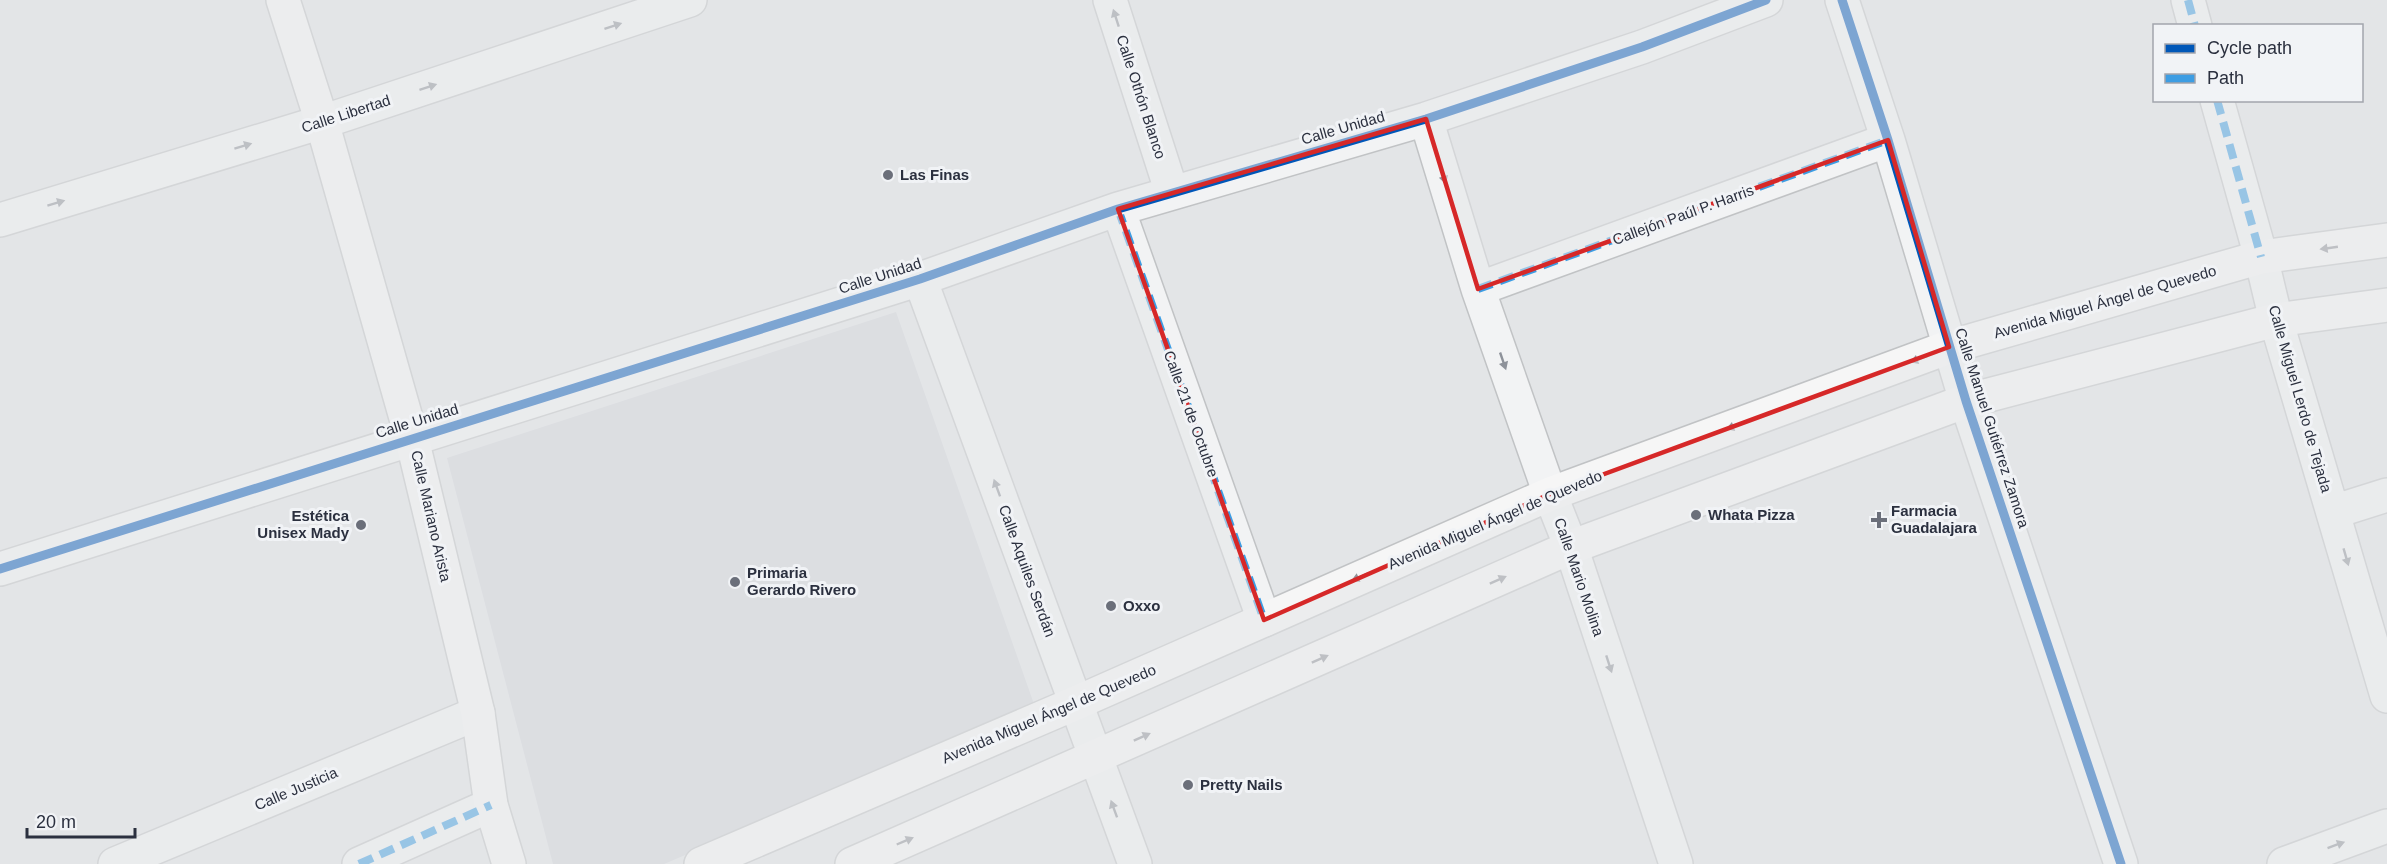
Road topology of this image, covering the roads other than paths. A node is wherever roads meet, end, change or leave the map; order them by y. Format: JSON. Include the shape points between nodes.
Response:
{"nodes":[{"id":1,"x":283,"y":0,"type":"edge"},
{"id":2,"x":690,"y":0,"type":"edge"},
{"id":3,"x":1110,"y":0,"type":"edge"},
{"id":4,"x":1766,"y":0,"type":"edge"},
{"id":5,"x":1842,"y":0,"type":"edge"},
{"id":6,"x":2188,"y":0,"type":"edge"},
{"id":7,"x":2194,"y":24,"type":"edge"},
{"id":8,"x":2218,"y":102,"type":"edge"},
{"id":9,"x":1426,"y":119,"type":"junction"},
{"id":10,"x":322,"y":122,"type":"junction"},
{"id":11,"x":1888,"y":140,"type":"junction"},
{"id":12,"x":1172,"y":194,"type":"junction"},
{"id":13,"x":1118,"y":209,"type":"junction"},
{"id":14,"x":0,"y":220,"type":"edge"},
{"id":15,"x":2387,"y":240,"type":"edge"},
{"id":16,"x":2261,"y":257,"type":"junction"},
{"id":17,"x":920,"y":279,"type":"junction"},
{"id":18,"x":1478,"y":289,"type":"junction"},
{"id":19,"x":2387,"y":305,"type":"edge"},
{"id":20,"x":2276,"y":320,"type":"junction"},
{"id":21,"x":1949,"y":347,"type":"junction"},
{"id":22,"x":1966,"y":402,"type":"junction"},
{"id":23,"x":412,"y":439,"type":"junction"},
{"id":24,"x":1550,"y":494,"type":"junction"},
{"id":25,"x":2387,"y":495,"type":"edge"},
{"id":26,"x":2333,"y":512,"type":"junction"},
{"id":27,"x":1571,"y":548,"type":"junction"},
{"id":28,"x":0,"y":569,"type":"edge"},
{"id":29,"x":1264,"y":620,"type":"junction"},
{"id":30,"x":2387,"y":696,"type":"edge"},
{"id":31,"x":1076,"y":703,"type":"junction"},
{"id":32,"x":477,"y":713,"type":"junction"},
{"id":33,"x":1095,"y":758,"type":"junction"},
{"id":34,"x":491,"y":805,"type":"junction"},
{"id":35,"x":2387,"y":826,"type":"edge"},
{"id":36,"x":115,"y":864,"type":"edge"},
{"id":37,"x":359,"y":864,"type":"edge"},
{"id":38,"x":509,"y":864,"type":"edge"},
{"id":39,"x":701,"y":864,"type":"edge"},
{"id":40,"x":852,"y":864,"type":"edge"},
{"id":41,"x":1135,"y":864,"type":"edge"},
{"id":42,"x":1676,"y":864,"type":"edge"},
{"id":43,"x":2121,"y":864,"type":"edge"},
{"id":44,"x":2284,"y":864,"type":"edge"}],
"edges":[{"from":1,"to":10,"type":"main road","name":"Calle Mariano Arista"},
{"from":10,"to":2,"type":"street","name":"Calle Libertad","one_way":true},
{"from":12,"to":3,"type":"street","name":"Calle Othón Blanco","one_way":true},
{"from":4,"to":9,"type":"street","name":"Calle Unidad","via":[[1642,47]]},
{"from":5,"to":11,"type":"street","name":"Calle Manuel Gutiérrez Zamora"},
{"from":6,"to":7,"type":"street"},
{"from":8,"to":16,"type":"street","name":"Calle Miguel Lerdo de Tejada"},
{"from":9,"to":12,"type":"street","name":"Calle Unidad"},
{"from":9,"to":18,"type":"street","name":"Calle Mario Molina","one_way":true},
{"from":14,"to":10,"type":"street","name":"Calle Libertad","one_way":true},
{"from":10,"to":23,"type":"main road","name":"Calle Mariano Arista"},
{"from":11,"to":18,"type":"street","name":"Callejón Paúl P. Harris"},
{"from":11,"to":21,"type":"street","name":"Calle Manuel Gutiérrez Zamora"},
{"from":12,"to":13,"type":"street","name":"Calle Unidad"},
{"from":13,"to":17,"type":"street","name":"Calle Unidad"},
{"from":13,"to":29,"type":"street","name":"Calle 21 de Octubre"},
{"from":15,"to":16,"type":"main road","name":"Avenida Miguel Ángel de Quevedo","one_way":true},
{"from":16,"to":20,"type":"street","name":"Calle Miguel Lerdo de Tejada"},
{"from":16,"to":21,"type":"main road","name":"Avenida Miguel Ángel de Quevedo"},
{"from":17,"to":23,"type":"street","name":"Calle Unidad"},
{"from":31,"to":17,"type":"street","name":"Calle Aquiles Serdán","one_way":true},
{"from":18,"to":24,"type":"street","name":"Calle Mario Molina","one_way":true},
{"from":19,"to":20,"type":"main road"},
{"from":20,"to":22,"type":"main road"},
{"from":20,"to":26,"type":"street","name":"Calle Miguel Lerdo de Tejada"},
{"from":21,"to":22,"type":"street","name":"Calle Manuel Gutiérrez Zamora"},
{"from":21,"to":24,"type":"main road","name":"Avenida Miguel Ángel de Quevedo","one_way":true},
{"from":22,"to":27,"type":"main road"},
{"from":22,"to":43,"type":"street","name":"Calle Manuel Gutiérrez Zamora"},
{"from":23,"to":28,"type":"street","name":"Calle Unidad"},
{"from":23,"to":32,"type":"main road","name":"Calle Mariano Arista"},
{"from":24,"to":27,"type":"street","name":"Calle Mario Molina"},
{"from":24,"to":29,"type":"main road","name":"Avenida Miguel Ángel de Quevedo","one_way":true},
{"from":25,"to":26,"type":"street"},
{"from":26,"to":30,"type":"street","name":"Calle Miguel Lerdo de Tejada","one_way":true},
{"from":33,"to":27,"type":"main road","one_way":true},
{"from":27,"to":42,"type":"street","name":"Calle Mario Molina","one_way":true},
{"from":29,"to":31,"type":"main road","name":"Avenida Miguel Ángel de Quevedo"},
{"from":31,"to":33,"type":"street","name":"Calle Aquiles Serdán"},
{"from":31,"to":39,"type":"main road","name":"Avenida Miguel Ángel de Quevedo"},
{"from":32,"to":34,"type":"main road","name":"Calle Mariano Arista"},
{"from":32,"to":36,"type":"street","name":"Calle Justicia"},
{"from":40,"to":33,"type":"main road","one_way":true},
{"from":41,"to":33,"type":"street","name":"Calle Aquiles Serdán","one_way":true},
{"from":34,"to":37,"type":"street"},
{"from":34,"to":38,"type":"main road","name":"Calle Mariano Arista"},
{"from":44,"to":35,"type":"street","one_way":true}]}
